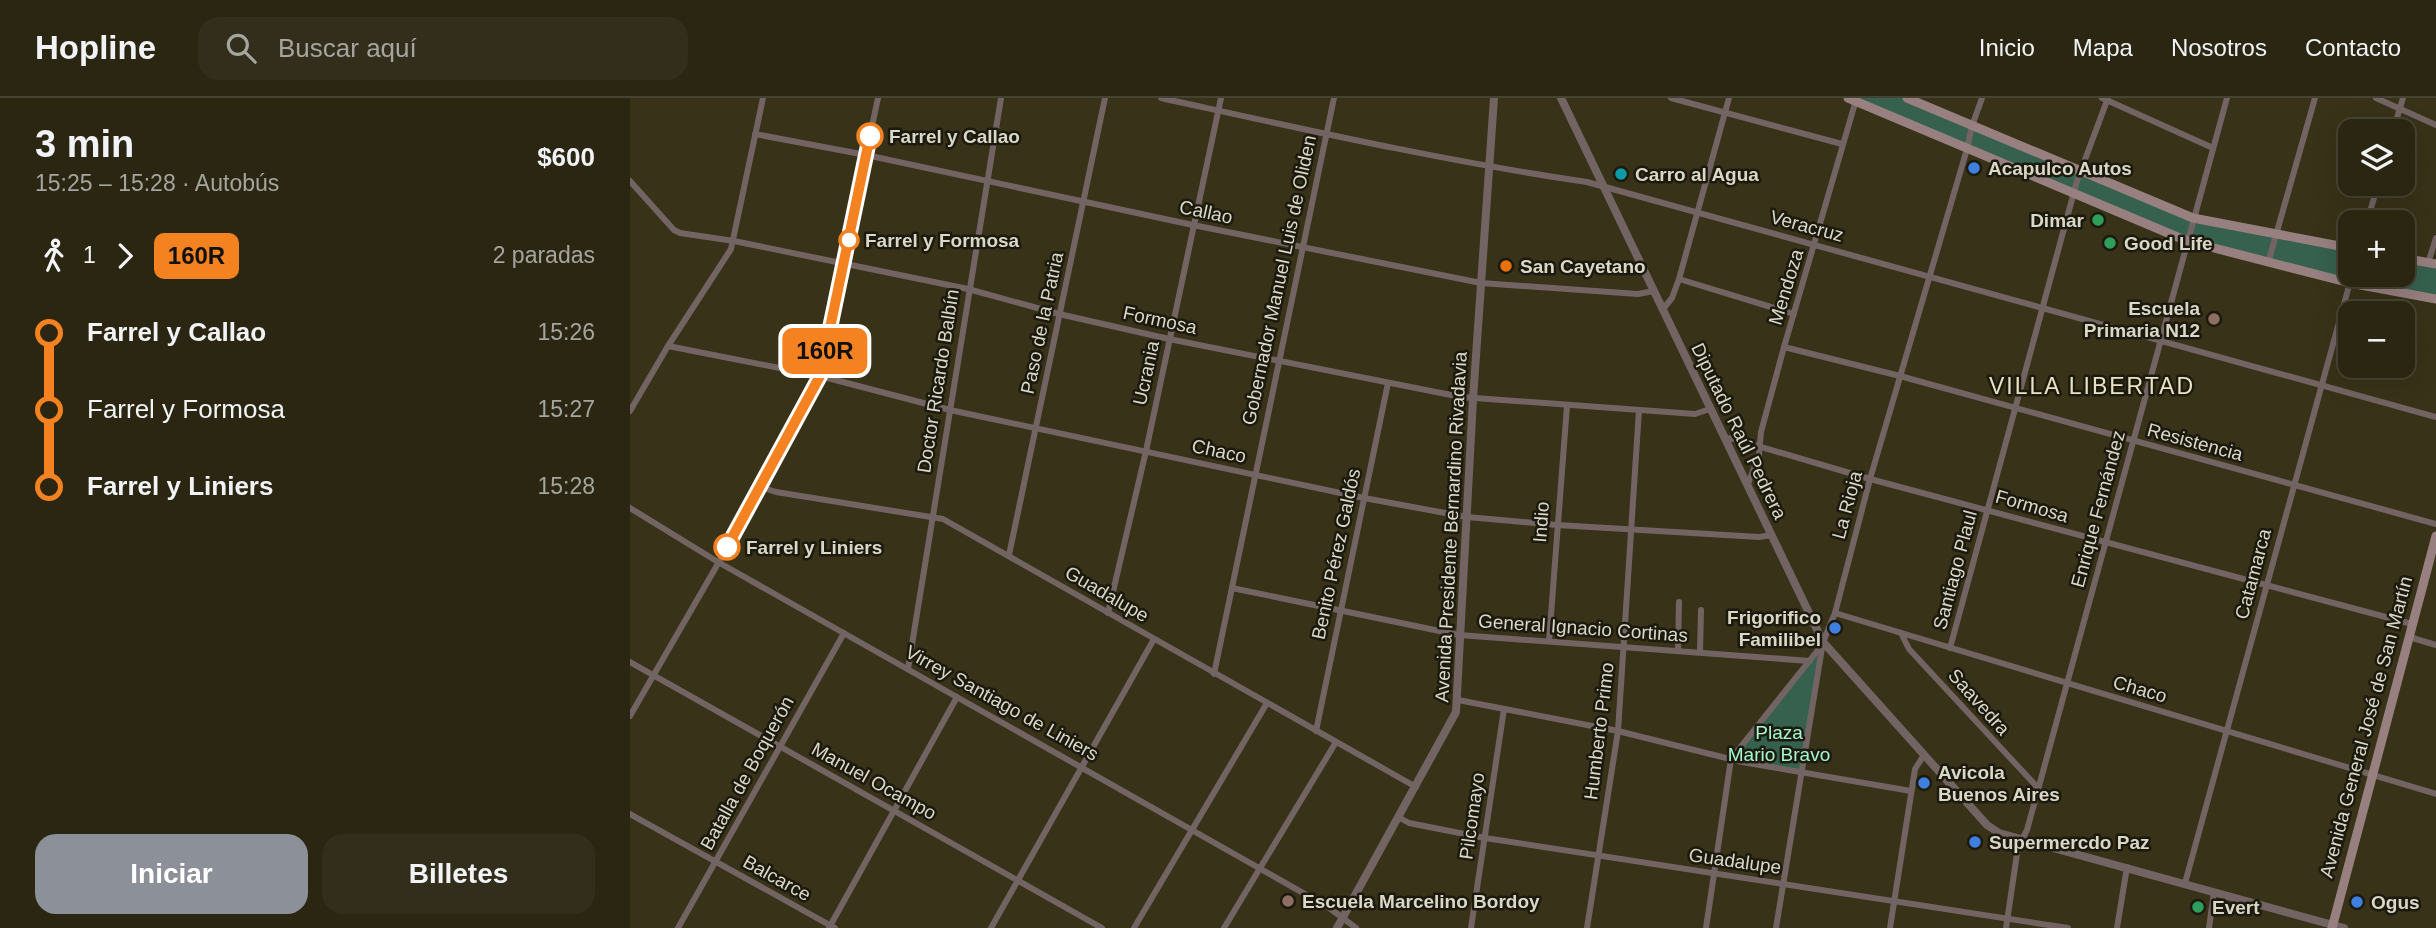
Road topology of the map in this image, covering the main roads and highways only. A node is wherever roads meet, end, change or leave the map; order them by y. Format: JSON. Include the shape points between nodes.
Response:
{"nodes":[{"id":1,"x":1907,"y":98,"type":"edge"},
{"id":2,"x":1853,"y":99,"type":"edge"},
{"id":3,"x":2338,"y":246,"type":"edge"},
{"id":4,"x":2338,"y":276,"type":"edge"},
{"id":5,"x":2385,"y":287,"type":"edge"},
{"id":6,"x":2436,"y":299,"type":"edge"},
{"id":7,"x":2436,"y":536,"type":"edge"},
{"id":8,"x":2332,"y":926,"type":"edge"}],
"edges":[{"from":1,"to":3,"type":"main road","via":[[2193,218]]},
{"from":2,"to":4,"type":"main road","via":[[2187,241]]},
{"from":5,"to":6,"type":"main road"},
{"from":7,"to":8,"type":"main road","name":"Avenida General José de San Martín"}]}
